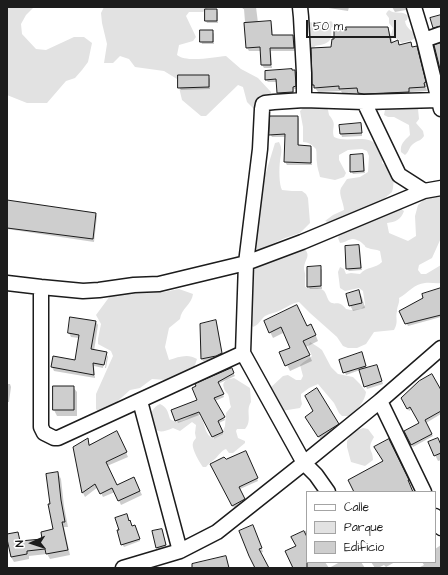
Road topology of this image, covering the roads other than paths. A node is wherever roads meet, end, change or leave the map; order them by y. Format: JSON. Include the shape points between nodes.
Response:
{"nodes":[{"id":1,"x":300,"y":7,"type":"edge"},
{"id":2,"x":414,"y":7,"type":"edge"},
{"id":3,"x":441,"y":34,"type":"edge"},
{"id":4,"x":424,"y":40,"type":"junction"},
{"id":5,"x":304,"y":100,"type":"junction"},
{"id":6,"x":364,"y":102,"type":"junction"},
{"id":7,"x":440,"y":104,"type":"edge"},
{"id":8,"x":399,"y":175,"type":"junction"},
{"id":9,"x":441,"y":188,"type":"edge"},
{"id":10,"x":424,"y":191,"type":"junction"},
{"id":11,"x":393,"y":204,"type":"junction"},
{"id":12,"x":246,"y":263,"type":"junction"},
{"id":13,"x":7,"y":283,"type":"edge"},
{"id":14,"x":41,"y":288,"type":"junction"},
{"id":15,"x":441,"y":348,"type":"edge"},
{"id":16,"x":243,"y":353,"type":"junction"},
{"id":17,"x":140,"y":401,"type":"junction"},
{"id":18,"x":380,"y":401,"type":"junction"},
{"id":19,"x":304,"y":463,"type":"junction"},
{"id":20,"x":327,"y":491,"type":"edge"},
{"id":21,"x":424,"y":491,"type":"edge"},
{"id":22,"x":436,"y":518,"type":"edge"},
{"id":23,"x":441,"y":528,"type":"edge"},
{"id":24,"x":180,"y":551,"type":"junction"},
{"id":25,"x":123,"y":568,"type":"edge"}],
"edges":[{"from":1,"to":5,"type":"street"},
{"from":2,"to":4,"type":"street"},
{"from":3,"to":4,"type":"street"},
{"from":4,"to":7,"type":"street"},
{"from":5,"to":6,"type":"street"},
{"from":5,"to":12,"type":"street","via":[[263,104]]},
{"from":6,"to":7,"type":"street"},
{"from":6,"to":8,"type":"street"},
{"from":8,"to":10,"type":"street"},
{"from":8,"to":11,"type":"street","via":[[400,193]]},
{"from":9,"to":10,"type":"street"},
{"from":10,"to":11,"type":"street"},
{"from":11,"to":12,"type":"street"},
{"from":12,"to":14,"type":"street","via":[[159,284],[99,290]]},
{"from":12,"to":16,"type":"street"},
{"from":13,"to":14,"type":"street"},
{"from":14,"to":17,"type":"street","via":[[41,426],[44,433],[58,438]]},
{"from":15,"to":18,"type":"street"},
{"from":16,"to":17,"type":"street"},
{"from":16,"to":19,"type":"street"},
{"from":17,"to":24,"type":"street"},
{"from":18,"to":19,"type":"street"},
{"from":18,"to":21,"type":"street"},
{"from":19,"to":20,"type":"street"},
{"from":19,"to":24,"type":"street","via":[[217,532]]},
{"from":22,"to":23,"type":"street"},
{"from":24,"to":25,"type":"street"}]}
